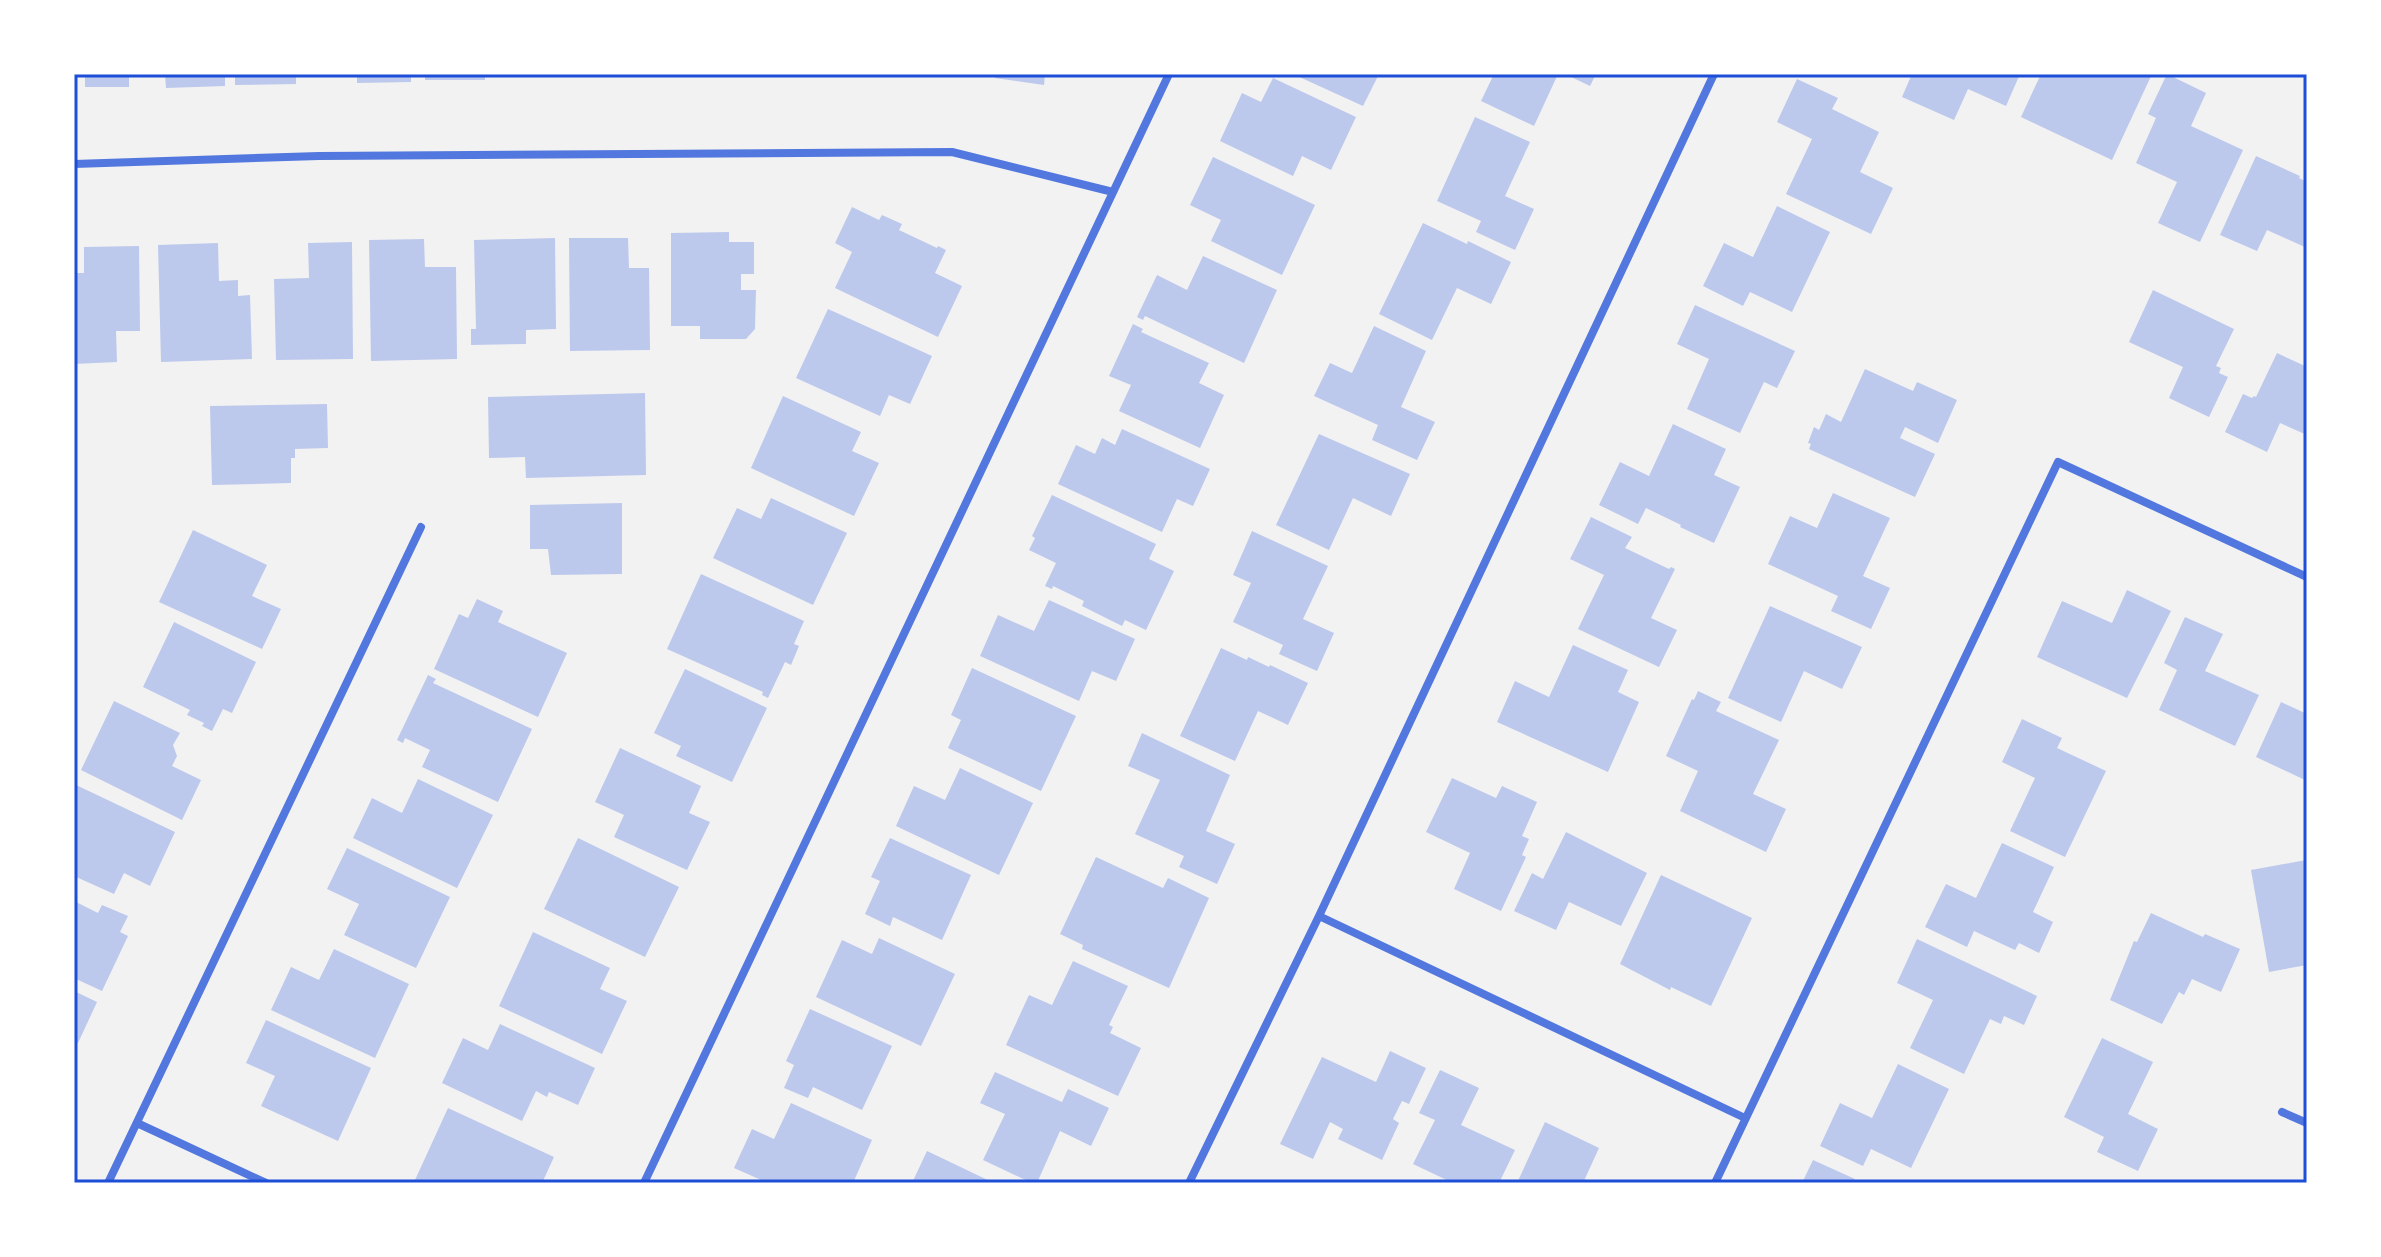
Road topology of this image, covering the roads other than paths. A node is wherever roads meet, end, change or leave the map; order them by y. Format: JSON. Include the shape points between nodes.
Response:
{"nodes":[{"id":1,"x":1169,"y":74,"type":"edge"},
{"id":2,"x":1714,"y":74,"type":"edge"},
{"id":3,"x":74,"y":164,"type":"edge"},
{"id":4,"x":1113,"y":192,"type":"junction"},
{"id":5,"x":421,"y":527,"type":"dead end"},
{"id":6,"x":2307,"y":577,"type":"edge"},
{"id":7,"x":1319,"y":916,"type":"junction"},
{"id":8,"x":2282,"y":1112,"type":"dead end"},
{"id":9,"x":1745,"y":1118,"type":"junction"},
{"id":10,"x":137,"y":1123,"type":"junction"},
{"id":11,"x":2307,"y":1123,"type":"edge"},
{"id":12,"x":108,"y":1183,"type":"edge"},
{"id":13,"x":266,"y":1183,"type":"edge"},
{"id":14,"x":644,"y":1183,"type":"edge"},
{"id":15,"x":1189,"y":1183,"type":"edge"},
{"id":16,"x":1715,"y":1183,"type":"edge"}],
"edges":[{"from":1,"to":4,"type":"street"},
{"from":2,"to":7,"type":"street"},
{"from":3,"to":4,"type":"street","via":[[319,156],[952,152]]},
{"from":4,"to":14,"type":"street"},
{"from":5,"to":10,"type":"street"},
{"from":6,"to":9,"type":"street","via":[[2058,462]]},
{"from":7,"to":9,"type":"street"},
{"from":7,"to":15,"type":"street"},
{"from":8,"to":11,"type":"street"},
{"from":9,"to":16,"type":"street"},
{"from":10,"to":12,"type":"street"},
{"from":10,"to":13,"type":"street"}]}
